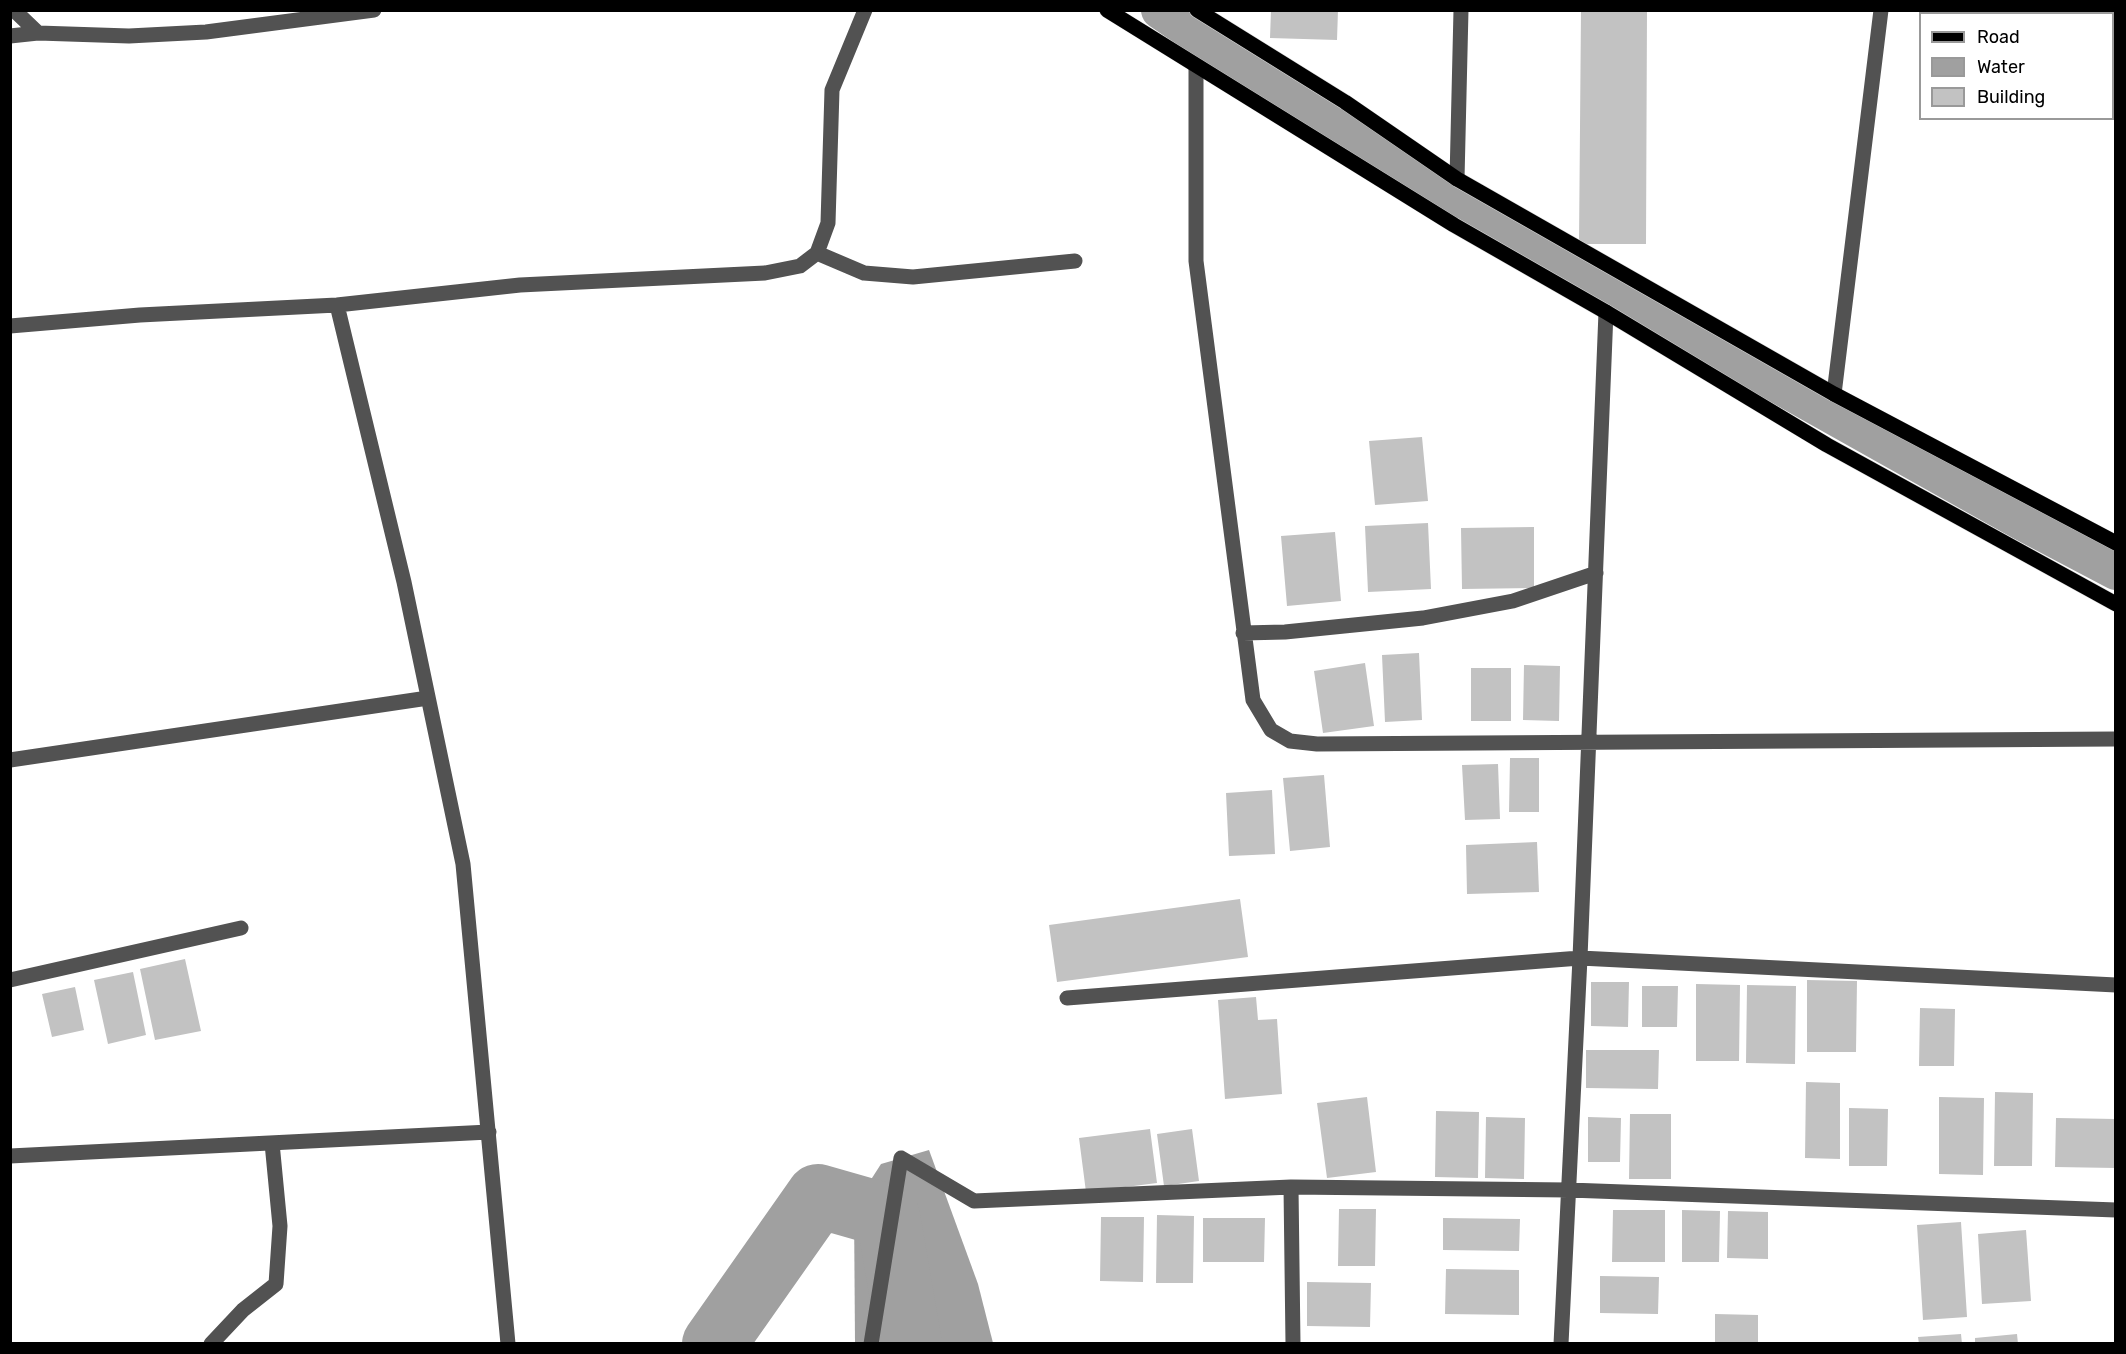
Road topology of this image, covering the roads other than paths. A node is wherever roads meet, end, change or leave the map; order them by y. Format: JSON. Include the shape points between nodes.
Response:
{"nodes":[{"id":1,"x":14,"y":10,"type":"edge"},
{"id":2,"x":374,"y":10,"type":"edge"},
{"id":3,"x":865,"y":10,"type":"edge"},
{"id":4,"x":1107,"y":10,"type":"edge"},
{"id":5,"x":1197,"y":10,"type":"edge"},
{"id":6,"x":1461,"y":10,"type":"edge"},
{"id":7,"x":1881,"y":10,"type":"edge"},
{"id":8,"x":38,"y":33,"type":"junction"},
{"id":9,"x":10,"y":36,"type":"edge"},
{"id":10,"x":1196,"y":66,"type":"junction"},
{"id":11,"x":1457,"y":179,"type":"junction"},
{"id":12,"x":817,"y":253,"type":"junction"},
{"id":13,"x":1075,"y":261,"type":"dead end"},
{"id":14,"x":337,"y":305,"type":"junction"},
{"id":15,"x":1606,"y":312,"type":"junction"},
{"id":16,"x":10,"y":326,"type":"edge"},
{"id":17,"x":1834,"y":394,"type":"junction"},
{"id":18,"x":2115,"y":543,"type":"edge"},
{"id":19,"x":1596,"y":573,"type":"junction"},
{"id":20,"x":2115,"y":604,"type":"edge"},
{"id":21,"x":1243,"y":633,"type":"junction"},
{"id":22,"x":428,"y":698,"type":"junction"},
{"id":23,"x":2115,"y":739,"type":"edge"},
{"id":24,"x":1588,"y":744,"type":"junction"},
{"id":25,"x":10,"y":760,"type":"edge"},
{"id":26,"x":241,"y":928,"type":"dead end"},
{"id":27,"x":1580,"y":958,"type":"junction"},
{"id":28,"x":10,"y":980,"type":"edge"},
{"id":29,"x":2115,"y":985,"type":"edge"},
{"id":30,"x":1067,"y":998,"type":"dead end"},
{"id":31,"x":489,"y":1132,"type":"junction"},
{"id":32,"x":272,"y":1143,"type":"junction"},
{"id":33,"x":10,"y":1156,"type":"edge"},
{"id":34,"x":1291,"y":1186,"type":"junction"},
{"id":35,"x":1569,"y":1190,"type":"junction"},
{"id":36,"x":2115,"y":1210,"type":"edge"},
{"id":37,"x":212,"y":1344,"type":"edge"},
{"id":38,"x":508,"y":1344,"type":"edge"},
{"id":39,"x":871,"y":1344,"type":"edge"},
{"id":40,"x":1293,"y":1344,"type":"edge"},
{"id":41,"x":1561,"y":1344,"type":"edge"}],
"edges":[{"from":1,"to":8,"type":"street"},
{"from":2,"to":8,"type":"street","via":[[206,32],[129,36]]},
{"from":3,"to":12,"type":"street","via":[[832,90],[828,223]]},
{"from":4,"to":10,"type":"main road"},
{"from":5,"to":11,"type":"main road","via":[[1345,102]]},
{"from":6,"to":11,"type":"street"},
{"from":7,"to":17,"type":"street"},
{"from":8,"to":9,"type":"street"},
{"from":10,"to":15,"type":"main road","via":[[1454,225]]},
{"from":10,"to":21,"type":"street","via":[[1196,261]]},
{"from":11,"to":17,"type":"main road"},
{"from":12,"to":13,"type":"street","via":[[864,273],[913,277]]},
{"from":12,"to":14,"type":"street","via":[[800,266],[765,273],[520,285]]},
{"from":14,"to":16,"type":"street"},
{"from":14,"to":22,"type":"street"},
{"from":15,"to":19,"type":"street"},
{"from":15,"to":20,"type":"main road","via":[[1827,445]]},
{"from":17,"to":18,"type":"main road"},
{"from":19,"to":21,"type":"street","via":[[1513,601],[1423,618]]},
{"from":19,"to":24,"type":"street"},
{"from":21,"to":24,"type":"street","via":[[1253,700],[1270,730],[1290,741]]},
{"from":22,"to":25,"type":"street"},
{"from":22,"to":31,"type":"street","via":[[463,864]]},
{"from":23,"to":24,"type":"street"},
{"from":24,"to":27,"type":"street"},
{"from":26,"to":28,"type":"street"},
{"from":27,"to":29,"type":"street"},
{"from":27,"to":30,"type":"street"},
{"from":27,"to":35,"type":"street"},
{"from":31,"to":32,"type":"street"},
{"from":31,"to":38,"type":"street"},
{"from":32,"to":33,"type":"street"},
{"from":32,"to":37,"type":"street","via":[[280,1226],[276,1284],[243,1310]]},
{"from":34,"to":35,"type":"street"},
{"from":34,"to":39,"type":"street","via":[[974,1201],[901,1158]]},
{"from":34,"to":40,"type":"street"},
{"from":35,"to":36,"type":"street"},
{"from":35,"to":41,"type":"street"}]}
